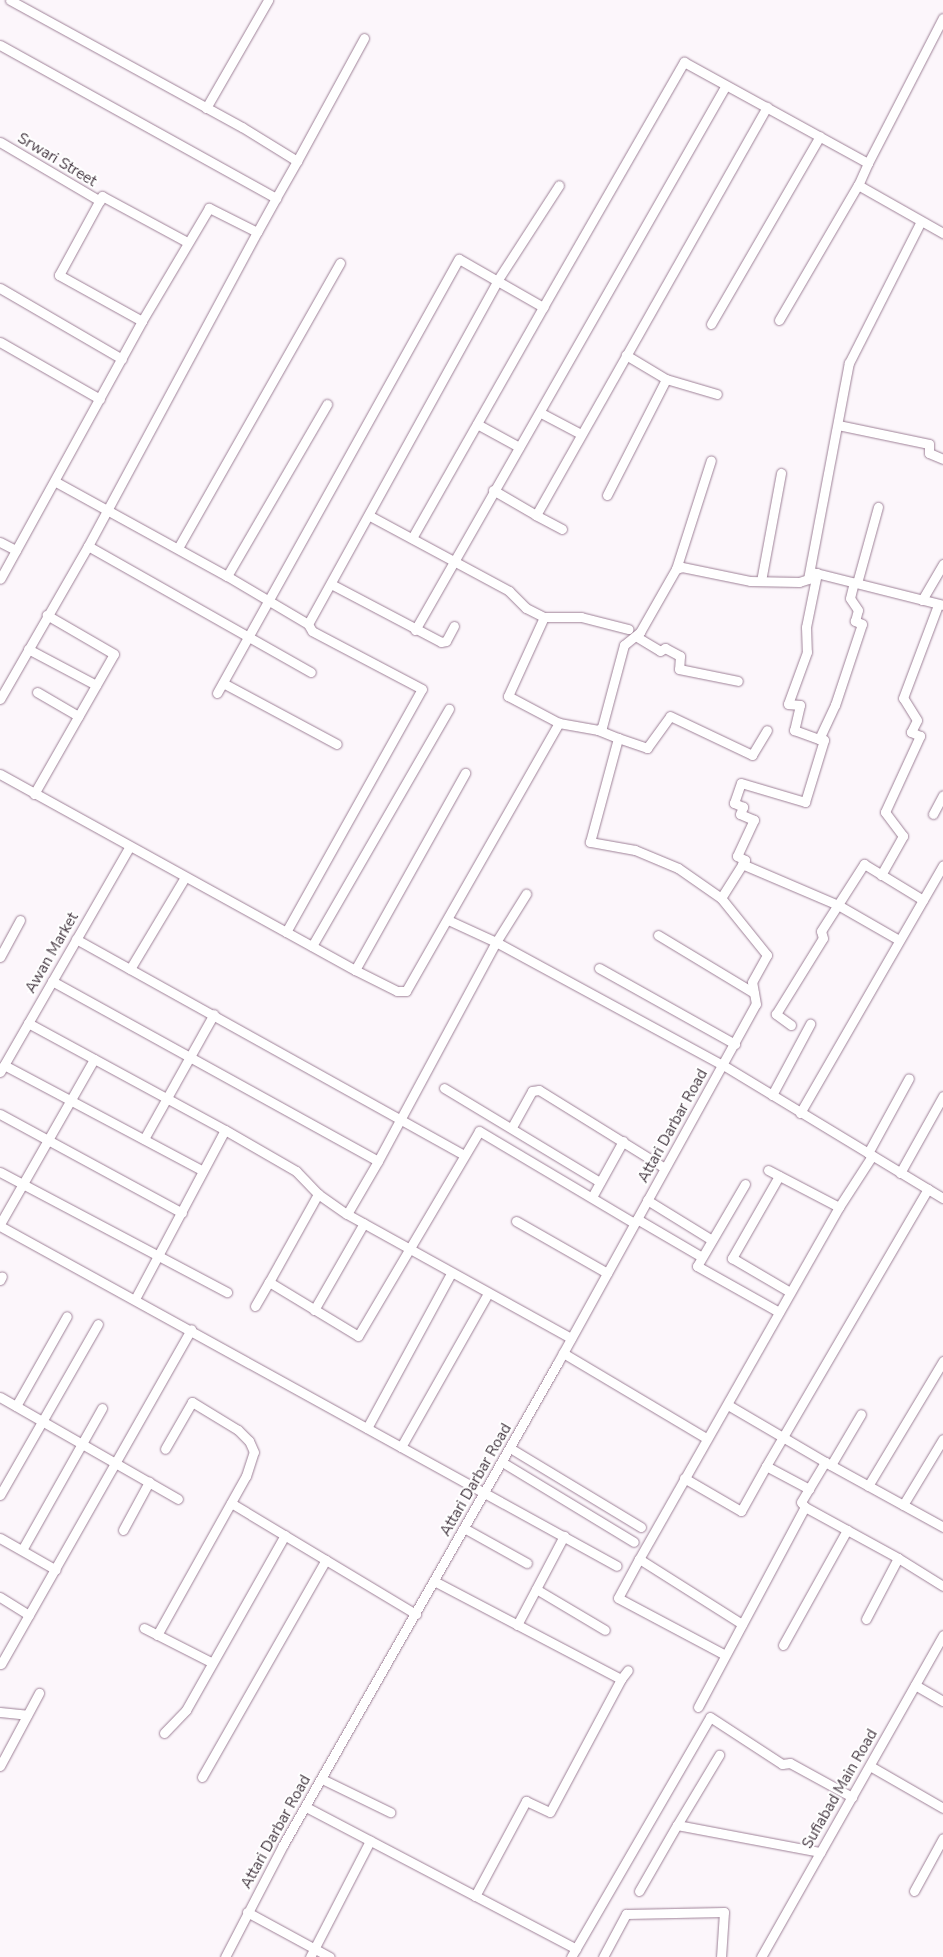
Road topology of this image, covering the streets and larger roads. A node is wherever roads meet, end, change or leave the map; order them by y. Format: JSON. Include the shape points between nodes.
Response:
{"nodes":[{"id":1,"x":10,"y":0,"type":"edge"},
{"id":2,"x":268,"y":0,"type":"edge"},
{"id":3,"x":943,"y":18,"type":"edge"},
{"id":4,"x":364,"y":38,"type":"dead end"},
{"id":5,"x":0,"y":45,"type":"edge"},
{"id":6,"x":726,"y":86,"type":"junction"},
{"id":7,"x":767,"y":107,"type":"junction"},
{"id":8,"x":206,"y":108,"type":"junction"},
{"id":9,"x":820,"y":136,"type":"junction"},
{"id":10,"x":0,"y":142,"type":"edge"},
{"id":11,"x":297,"y":161,"type":"junction"},
{"id":12,"x":868,"y":163,"type":"junction"},
{"id":13,"x":560,"y":185,"type":"dead end"},
{"id":14,"x":858,"y":185,"type":"junction"},
{"id":15,"x":276,"y":198,"type":"junction"},
{"id":16,"x":100,"y":201,"type":"junction"},
{"id":17,"x":920,"y":223,"type":"junction"},
{"id":18,"x":258,"y":232,"type":"junction"},
{"id":19,"x":943,"y":233,"type":"edge"},
{"id":20,"x":187,"y":242,"type":"junction"},
{"id":21,"x":340,"y":263,"type":"dead end"},
{"id":22,"x":497,"y":281,"type":"junction"},
{"id":23,"x":0,"y":288,"type":"edge"},
{"id":24,"x":543,"y":306,"type":"junction"},
{"id":25,"x":779,"y":320,"type":"dead end"},
{"id":26,"x":142,"y":322,"type":"junction"},
{"id":27,"x":712,"y":324,"type":"dead end"},
{"id":28,"x":0,"y":342,"type":"edge"},
{"id":29,"x":626,"y":355,"type":"junction"},
{"id":30,"x":122,"y":359,"type":"junction"},
{"id":31,"x":666,"y":379,"type":"junction"},
{"id":32,"x":717,"y":394,"type":"dead end"},
{"id":33,"x":100,"y":399,"type":"junction"},
{"id":34,"x":327,"y":404,"type":"dead end"},
{"id":35,"x":540,"y":413,"type":"junction"},
{"id":36,"x":477,"y":424,"type":"junction"},
{"id":37,"x":838,"y":425,"type":"junction"},
{"id":38,"x":581,"y":434,"type":"junction"},
{"id":39,"x":519,"y":447,"type":"junction"},
{"id":40,"x":943,"y":459,"type":"edge"},
{"id":41,"x":711,"y":460,"type":"dead end"},
{"id":42,"x":781,"y":473,"type":"dead end"},
{"id":43,"x":56,"y":482,"type":"junction"},
{"id":44,"x":493,"y":490,"type":"junction"},
{"id":45,"x":607,"y":495,"type":"dead end"},
{"id":46,"x":878,"y":507,"type":"dead end"},
{"id":47,"x":108,"y":510,"type":"junction"},
{"id":48,"x":536,"y":514,"type":"junction"},
{"id":49,"x":370,"y":516,"type":"junction"},
{"id":50,"x":562,"y":528,"type":"dead end"},
{"id":51,"x":412,"y":538,"type":"junction"},
{"id":52,"x":0,"y":542,"type":"edge"},
{"id":53,"x":88,"y":546,"type":"junction"},
{"id":54,"x":178,"y":548,"type":"junction"},
{"id":55,"x":16,"y":550,"type":"junction"},
{"id":56,"x":453,"y":560,"type":"junction"},
{"id":57,"x":943,"y":564,"type":"edge"},
{"id":58,"x":676,"y":569,"type":"junction"},
{"id":59,"x":814,"y":572,"type":"junction"},
{"id":60,"x":227,"y":576,"type":"junction"},
{"id":61,"x":0,"y":579,"type":"edge"},
{"id":62,"x":761,"y":581,"type":"junction"},
{"id":63,"x":856,"y":583,"type":"junction"},
{"id":64,"x":331,"y":584,"type":"junction"},
{"id":65,"x":269,"y":599,"type":"junction"},
{"id":66,"x":922,"y":600,"type":"junction"},
{"id":67,"x":941,"y":605,"type":"edge"},
{"id":68,"x":47,"y":615,"type":"junction"},
{"id":69,"x":544,"y":617,"type":"junction"},
{"id":70,"x":308,"y":624,"type":"junction"},
{"id":71,"x":454,"y":626,"type":"dead end"},
{"id":72,"x":628,"y":629,"type":"dead end"},
{"id":73,"x":415,"y":630,"type":"junction"},
{"id":74,"x":248,"y":636,"type":"junction"},
{"id":75,"x":637,"y":637,"type":"junction"},
{"id":76,"x":28,"y":649,"type":"junction"},
{"id":77,"x":311,"y":672,"type":"dead end"},
{"id":78,"x":738,"y":681,"type":"dead end"},
{"id":79,"x":223,"y":683,"type":"junction"},
{"id":80,"x":96,"y":684,"type":"junction"},
{"id":81,"x":37,"y":692,"type":"dead end"},
{"id":82,"x":217,"y":693,"type":"dead end"},
{"id":83,"x":0,"y":700,"type":"edge"},
{"id":84,"x":449,"y":709,"type":"dead end"},
{"id":85,"x":78,"y":716,"type":"junction"},
{"id":86,"x":559,"y":723,"type":"junction"},
{"id":87,"x":598,"y":730,"type":"junction"},
{"id":88,"x":767,"y":730,"type":"dead end"},
{"id":89,"x":618,"y":738,"type":"junction"},
{"id":90,"x":819,"y":739,"type":"junction"},
{"id":91,"x":337,"y":744,"type":"dead end"},
{"id":92,"x":465,"y":773,"type":"dead end"},
{"id":93,"x":0,"y":774,"type":"edge"},
{"id":94,"x":34,"y":794,"type":"junction"},
{"id":95,"x":943,"y":795,"type":"edge"},
{"id":96,"x":933,"y":814,"type":"dead end"},
{"id":97,"x":129,"y":848,"type":"junction"},
{"id":98,"x":742,"y":864,"type":"junction"},
{"id":99,"x":943,"y":865,"type":"edge"},
{"id":100,"x":881,"y":875,"type":"junction"},
{"id":101,"x":185,"y":877,"type":"junction"},
{"id":102,"x":526,"y":894,"type":"dead end"},
{"id":103,"x":721,"y":898,"type":"junction"},
{"id":104,"x":923,"y":900,"type":"junction"},
{"id":105,"x":838,"y":905,"type":"junction"},
{"id":106,"x":20,"y":920,"type":"dead end"},
{"id":107,"x":448,"y":920,"type":"junction"},
{"id":108,"x":286,"y":932,"type":"junction"},
{"id":109,"x":658,"y":935,"type":"dead end"},
{"id":110,"x":76,"y":939,"type":"junction"},
{"id":111,"x":899,"y":940,"type":"junction"},
{"id":112,"x":496,"y":942,"type":"junction"},
{"id":113,"x":312,"y":946,"type":"junction"},
{"id":114,"x":0,"y":957,"type":"edge"},
{"id":115,"x":599,"y":968,"type":"dead end"},
{"id":116,"x":130,"y":969,"type":"junction"},
{"id":117,"x":355,"y":970,"type":"junction"},
{"id":118,"x":52,"y":981,"type":"junction"},
{"id":119,"x":754,"y":993,"type":"junction"},
{"id":120,"x":214,"y":1014,"type":"junction"},
{"id":121,"x":28,"y":1023,"type":"junction"},
{"id":122,"x":810,"y":1024,"type":"dead end"},
{"id":123,"x":791,"y":1025,"type":"dead end"},
{"id":124,"x":734,"y":1044,"type":"junction"},
{"id":125,"x":0,"y":1051,"type":"edge"},
{"id":126,"x":9,"y":1056,"type":"junction"},
{"id":127,"x":192,"y":1056,"type":"junction"},
{"id":128,"x":94,"y":1059,"type":"junction"},
{"id":129,"x":723,"y":1065,"type":"junction"},
{"id":130,"x":2,"y":1069,"type":"edge"},
{"id":131,"x":908,"y":1078,"type":"dead end"},
{"id":132,"x":444,"y":1088,"type":"dead end"},
{"id":133,"x":772,"y":1095,"type":"junction"},
{"id":134,"x":943,"y":1096,"type":"edge"},
{"id":135,"x":168,"y":1098,"type":"junction"},
{"id":136,"x":70,"y":1102,"type":"junction"},
{"id":137,"x":800,"y":1113,"type":"junction"},
{"id":138,"x":0,"y":1114,"type":"edge"},
{"id":139,"x":401,"y":1119,"type":"junction"},
{"id":140,"x":512,"y":1127,"type":"junction"},
{"id":141,"x":225,"y":1130,"type":"junction"},
{"id":142,"x":144,"y":1139,"type":"junction"},
{"id":143,"x":47,"y":1141,"type":"junction"},
{"id":144,"x":623,"y":1141,"type":"junction"},
{"id":145,"x":464,"y":1154,"type":"junction"},
{"id":146,"x":870,"y":1155,"type":"junction"},
{"id":147,"x":378,"y":1160,"type":"junction"},
{"id":148,"x":665,"y":1168,"type":"junction"},
{"id":149,"x":768,"y":1170,"type":"dead end"},
{"id":150,"x":203,"y":1171,"type":"junction"},
{"id":151,"x":0,"y":1172,"type":"edge"},
{"id":152,"x":900,"y":1173,"type":"junction"},
{"id":153,"x":779,"y":1176,"type":"junction"},
{"id":154,"x":600,"y":1182,"type":"junction"},
{"id":155,"x":22,"y":1184,"type":"junction"},
{"id":156,"x":745,"y":1184,"type":"dead end"},
{"id":157,"x":928,"y":1189,"type":"junction"},
{"id":158,"x":318,"y":1194,"type":"junction"},
{"id":159,"x":592,"y":1197,"type":"junction"},
{"id":160,"x":943,"y":1198,"type":"edge"},
{"id":161,"x":647,"y":1200,"type":"junction"},
{"id":162,"x":839,"y":1207,"type":"junction"},
{"id":163,"x":182,"y":1212,"type":"junction"},
{"id":164,"x":347,"y":1214,"type":"junction"},
{"id":165,"x":516,"y":1221,"type":"dead end"},
{"id":166,"x":635,"y":1221,"type":"junction"},
{"id":167,"x":364,"y":1223,"type":"junction"},
{"id":168,"x":0,"y":1225,"type":"edge"},
{"id":169,"x":712,"y":1240,"type":"junction"},
{"id":170,"x":410,"y":1250,"type":"junction"},
{"id":171,"x":159,"y":1254,"type":"junction"},
{"id":172,"x":702,"y":1257,"type":"junction"},
{"id":173,"x":451,"y":1273,"type":"junction"},
{"id":174,"x":607,"y":1273,"type":"junction"},
{"id":175,"x":269,"y":1282,"type":"junction"},
{"id":176,"x":227,"y":1292,"type":"dead end"},
{"id":177,"x":790,"y":1292,"type":"junction"},
{"id":178,"x":488,"y":1293,"type":"junction"},
{"id":179,"x":135,"y":1299,"type":"junction"},
{"id":180,"x":255,"y":1306,"type":"dead end"},
{"id":181,"x":314,"y":1310,"type":"junction"},
{"id":182,"x":778,"y":1312,"type":"junction"},
{"id":183,"x":67,"y":1316,"type":"dead end"},
{"id":184,"x":98,"y":1324,"type":"dead end"},
{"id":185,"x":191,"y":1329,"type":"junction"},
{"id":186,"x":571,"y":1338,"type":"junction"},
{"id":187,"x":564,"y":1352,"type":"junction"},
{"id":188,"x":943,"y":1361,"type":"edge"},
{"id":189,"x":0,"y":1397,"type":"edge"},
{"id":190,"x":728,"y":1405,"type":"junction"},
{"id":191,"x":16,"y":1406,"type":"junction"},
{"id":192,"x":102,"y":1408,"type":"dead end"},
{"id":193,"x":861,"y":1414,"type":"dead end"},
{"id":194,"x":42,"y":1421,"type":"junction"},
{"id":195,"x":367,"y":1428,"type":"junction"},
{"id":196,"x":706,"y":1438,"type":"junction"},
{"id":197,"x":784,"y":1438,"type":"junction"},
{"id":198,"x":943,"y":1440,"type":"edge"},
{"id":199,"x":81,"y":1444,"type":"junction"},
{"id":200,"x":401,"y":1447,"type":"junction"},
{"id":201,"x":510,"y":1448,"type":"junction"},
{"id":202,"x":164,"y":1449,"type":"dead end"},
{"id":203,"x":502,"y":1462,"type":"junction"},
{"id":204,"x":115,"y":1463,"type":"junction"},
{"id":205,"x":828,"y":1464,"type":"junction"},
{"id":206,"x":766,"y":1466,"type":"junction"},
{"id":207,"x":684,"y":1478,"type":"junction"},
{"id":208,"x":149,"y":1482,"type":"junction"},
{"id":209,"x":868,"y":1486,"type":"junction"},
{"id":210,"x":809,"y":1489,"type":"junction"},
{"id":211,"x":485,"y":1492,"type":"junction"},
{"id":212,"x":0,"y":1495,"type":"edge"},
{"id":213,"x":178,"y":1499,"type":"dead end"},
{"id":214,"x":231,"y":1502,"type":"junction"},
{"id":215,"x":903,"y":1505,"type":"junction"},
{"id":216,"x":805,"y":1507,"type":"junction"},
{"id":217,"x":942,"y":1525,"type":"edge"},
{"id":218,"x":641,"y":1527,"type":"dead end"},
{"id":219,"x":464,"y":1528,"type":"junction"},
{"id":220,"x":123,"y":1530,"type":"dead end"},
{"id":221,"x":847,"y":1530,"type":"junction"},
{"id":222,"x":285,"y":1535,"type":"junction"},
{"id":223,"x":564,"y":1536,"type":"junction"},
{"id":224,"x":0,"y":1538,"type":"edge"},
{"id":225,"x":634,"y":1542,"type":"dead end"},
{"id":226,"x":22,"y":1550,"type":"junction"},
{"id":227,"x":898,"y":1558,"type":"junction"},
{"id":228,"x":326,"y":1560,"type":"junction"},
{"id":229,"x":639,"y":1560,"type":"junction"},
{"id":230,"x":528,"y":1563,"type":"dead end"},
{"id":231,"x":617,"y":1566,"type":"dead end"},
{"id":232,"x":56,"y":1570,"type":"junction"},
{"id":233,"x":434,"y":1581,"type":"junction"},
{"id":234,"x":943,"y":1586,"type":"edge"},
{"id":235,"x":536,"y":1589,"type":"junction"},
{"id":236,"x":0,"y":1597,"type":"edge"},
{"id":237,"x":416,"y":1614,"type":"junction"},
{"id":238,"x":30,"y":1615,"type":"junction"},
{"id":239,"x":866,"y":1619,"type":"dead end"},
{"id":240,"x":742,"y":1624,"type":"junction"},
{"id":241,"x":516,"y":1625,"type":"junction"},
{"id":242,"x":144,"y":1628,"type":"dead end"},
{"id":243,"x":605,"y":1630,"type":"dead end"},
{"id":244,"x":157,"y":1635,"type":"junction"},
{"id":245,"x":943,"y":1635,"type":"edge"},
{"id":246,"x":783,"y":1645,"type":"dead end"},
{"id":247,"x":725,"y":1655,"type":"junction"},
{"id":248,"x":211,"y":1662,"type":"junction"},
{"id":249,"x":1,"y":1664,"type":"dead end"},
{"id":250,"x":628,"y":1670,"type":"dead end"},
{"id":251,"x":621,"y":1679,"type":"junction"},
{"id":252,"x":915,"y":1686,"type":"junction"},
{"id":253,"x":39,"y":1692,"type":"dead end"},
{"id":254,"x":943,"y":1701,"type":"edge"},
{"id":255,"x":698,"y":1707,"type":"dead end"},
{"id":256,"x":0,"y":1712,"type":"edge"},
{"id":257,"x":27,"y":1715,"type":"junction"},
{"id":258,"x":164,"y":1733,"type":"dead end"},
{"id":259,"x":719,"y":1755,"type":"dead end"},
{"id":260,"x":0,"y":1766,"type":"edge"},
{"id":261,"x":870,"y":1766,"type":"junction"},
{"id":262,"x":202,"y":1777,"type":"dead end"},
{"id":263,"x":322,"y":1779,"type":"junction"},
{"id":264,"x":852,"y":1797,"type":"junction"},
{"id":265,"x":306,"y":1807,"type":"junction"},
{"id":266,"x":943,"y":1808,"type":"edge"},
{"id":267,"x":390,"y":1812,"type":"dead end"},
{"id":268,"x":677,"y":1825,"type":"junction"},
{"id":269,"x":943,"y":1838,"type":"edge"},
{"id":270,"x":370,"y":1841,"type":"junction"},
{"id":271,"x":820,"y":1852,"type":"junction"},
{"id":272,"x":639,"y":1891,"type":"dead end"},
{"id":273,"x":914,"y":1892,"type":"dead end"},
{"id":274,"x":475,"y":1896,"type":"junction"},
{"id":275,"x":247,"y":1912,"type":"junction"},
{"id":276,"x":312,"y":1953,"type":"edge"},
{"id":277,"x":574,"y":1953,"type":"edge"},
{"id":278,"x":225,"y":1957,"type":"edge"},
{"id":279,"x":330,"y":1957,"type":"edge"},
{"id":280,"x":603,"y":1957,"type":"edge"},
{"id":281,"x":721,"y":1957,"type":"edge"},
{"id":282,"x":761,"y":1957,"type":"edge"}],
"edges":[{"from":1,"to":8,"type":"street"},
{"from":2,"to":8,"type":"street"},
{"from":3,"to":12,"type":"street"},
{"from":4,"to":11,"type":"street"},
{"from":5,"to":15,"type":"street"},
{"from":6,"to":7,"type":"street"},
{"from":6,"to":24,"type":"street","via":[[684,62]]},
{"from":6,"to":35,"type":"street"},
{"from":7,"to":9,"type":"street"},
{"from":7,"to":29,"type":"street"},
{"from":8,"to":11,"type":"street"},
{"from":9,"to":12,"type":"street"},
{"from":9,"to":27,"type":"street"},
{"from":10,"to":16,"type":"street","name":"Srwari Street"},
{"from":11,"to":15,"type":"street"},
{"from":12,"to":14,"type":"street"},
{"from":13,"to":22,"type":"street"},
{"from":14,"to":17,"type":"street"},
{"from":14,"to":25,"type":"street"},
{"from":15,"to":18,"type":"street"},
{"from":16,"to":20,"type":"street","name":"Srwari Street","via":[[102,196]]},
{"from":16,"to":26,"type":"street","via":[[59,275]]},
{"from":17,"to":19,"type":"street"},
{"from":17,"to":37,"type":"street","via":[[849,363]]},
{"from":18,"to":20,"type":"street","via":[[209,208]]},
{"from":18,"to":47,"type":"street"},
{"from":20,"to":26,"type":"street"},
{"from":21,"to":54,"type":"street"},
{"from":22,"to":24,"type":"street"},
{"from":22,"to":49,"type":"street"},
{"from":22,"to":65,"type":"street","via":[[459,259]]},
{"from":23,"to":30,"type":"street"},
{"from":24,"to":36,"type":"street"},
{"from":26,"to":30,"type":"street"},
{"from":28,"to":33,"type":"street"},
{"from":29,"to":31,"type":"street"},
{"from":29,"to":38,"type":"street"},
{"from":30,"to":33,"type":"street"},
{"from":31,"to":32,"type":"street"},
{"from":31,"to":45,"type":"street"},
{"from":33,"to":43,"type":"street"},
{"from":34,"to":60,"type":"street"},
{"from":35,"to":38,"type":"street"},
{"from":35,"to":39,"type":"street"},
{"from":36,"to":39,"type":"street"},
{"from":36,"to":51,"type":"street"},
{"from":37,"to":40,"type":"street","via":[[929,444],[930,453]]},
{"from":37,"to":59,"type":"street"},
{"from":38,"to":48,"type":"street"},
{"from":39,"to":44,"type":"street"},
{"from":41,"to":58,"type":"street"},
{"from":42,"to":62,"type":"street"},
{"from":43,"to":47,"type":"street"},
{"from":43,"to":55,"type":"street"},
{"from":44,"to":48,"type":"street"},
{"from":44,"to":56,"type":"street"},
{"from":46,"to":63,"type":"street"},
{"from":47,"to":53,"type":"street"},
{"from":47,"to":54,"type":"street"},
{"from":48,"to":50,"type":"street"},
{"from":49,"to":51,"type":"street"},
{"from":49,"to":64,"type":"street"},
{"from":51,"to":56,"type":"street"},
{"from":52,"to":55,"type":"street"},
{"from":53,"to":68,"type":"street"},
{"from":53,"to":74,"type":"street"},
{"from":54,"to":60,"type":"street"},
{"from":55,"to":61,"type":"street"},
{"from":56,"to":69,"type":"street","via":[[509,591],[526,608]]},
{"from":56,"to":73,"type":"street"},
{"from":57,"to":66,"type":"street"},
{"from":58,"to":62,"type":"street","via":[[682,567]]},
{"from":58,"to":75,"type":"street"},
{"from":59,"to":62,"type":"street","via":[[799,582]]},
{"from":59,"to":63,"type":"street"},
{"from":59,"to":90,"type":"street","via":[[806,627],[807,652],[788,704],[800,705],[794,730]]},
{"from":60,"to":65,"type":"street"},
{"from":63,"to":66,"type":"street"},
{"from":63,"to":90,"type":"street","via":[[850,598],[858,610],[855,621],[862,624],[838,696]]},
{"from":64,"to":70,"type":"street"},
{"from":64,"to":73,"type":"street"},
{"from":65,"to":70,"type":"street"},
{"from":65,"to":74,"type":"street"},
{"from":66,"to":67,"type":"street"},
{"from":67,"to":100,"type":"street","via":[[903,698],[916,720],[911,732],[920,736],[886,812],[903,836]]},
{"from":68,"to":76,"type":"street"},
{"from":68,"to":80,"type":"street","via":[[114,654]]},
{"from":69,"to":72,"type":"street","via":[[581,618]]},
{"from":69,"to":86,"type":"street","via":[[508,696]]},
{"from":70,"to":108,"type":"street","via":[[312,631],[422,689]]},
{"from":71,"to":73,"type":"street","via":[[444,643]]},
{"from":74,"to":77,"type":"street"},
{"from":74,"to":79,"type":"street"},
{"from":75,"to":78,"type":"street","via":[[660,651],[665,648],[680,656],[678,669]]},
{"from":75,"to":87,"type":"street","via":[[624,645],[602,726]]},
{"from":76,"to":80,"type":"street"},
{"from":76,"to":83,"type":"street"},
{"from":79,"to":82,"type":"street"},
{"from":79,"to":91,"type":"street"},
{"from":80,"to":85,"type":"street"},
{"from":81,"to":85,"type":"street"},
{"from":84,"to":113,"type":"street"},
{"from":85,"to":94,"type":"street"},
{"from":86,"to":87,"type":"street"},
{"from":86,"to":107,"type":"street"},
{"from":87,"to":89,"type":"street"},
{"from":88,"to":89,"type":"street","via":[[752,755],[670,716],[647,748]]},
{"from":89,"to":103,"type":"street","via":[[590,842],[635,850],[670,865]]},
{"from":90,"to":98,"type":"street","via":[[824,740],[805,802],[741,783],[734,803],[743,807],[740,814],[754,820],[737,856],[744,860]]},
{"from":92,"to":117,"type":"street"},
{"from":93,"to":94,"type":"street"},
{"from":94,"to":97,"type":"street"},
{"from":95,"to":96,"type":"street"},
{"from":97,"to":101,"type":"street"},
{"from":97,"to":110,"type":"street","name":"Awan Market"},
{"from":98,"to":103,"type":"street"},
{"from":98,"to":105,"type":"street"},
{"from":99,"to":104,"type":"street"},
{"from":100,"to":104,"type":"street"},
{"from":100,"to":105,"type":"street","via":[[864,864]]},
{"from":101,"to":108,"type":"street"},
{"from":101,"to":116,"type":"street"},
{"from":102,"to":112,"type":"street"},
{"from":103,"to":119,"type":"street","via":[[766,955],[752,982]]},
{"from":104,"to":111,"type":"street"},
{"from":105,"to":111,"type":"street"},
{"from":105,"to":123,"type":"street","via":[[821,931],[823,938],[776,1014]]},
{"from":106,"to":114,"type":"street"},
{"from":107,"to":112,"type":"street"},
{"from":107,"to":117,"type":"street","via":[[406,991],[397,991]]},
{"from":108,"to":113,"type":"street"},
{"from":109,"to":119,"type":"street"},
{"from":110,"to":116,"type":"street"},
{"from":110,"to":118,"type":"street","name":"Awan Market"},
{"from":111,"to":137,"type":"street"},
{"from":112,"to":129,"type":"street"},
{"from":112,"to":139,"type":"street"},
{"from":113,"to":117,"type":"street"},
{"from":115,"to":124,"type":"street"},
{"from":116,"to":120,"type":"street"},
{"from":118,"to":121,"type":"street","name":"Awan Market"},
{"from":118,"to":127,"type":"street"},
{"from":119,"to":124,"type":"street","name":"Attari Darbar Road","via":[[756,1004]]},
{"from":120,"to":127,"type":"street"},
{"from":120,"to":139,"type":"street"},
{"from":121,"to":126,"type":"street","name":"Awan Market"},
{"from":121,"to":128,"type":"street"},
{"from":122,"to":133,"type":"street"},
{"from":124,"to":129,"type":"street","name":"Attari Darbar Road"},
{"from":125,"to":126,"type":"street"},
{"from":126,"to":130,"type":"street","name":"Awan Market"},
{"from":127,"to":135,"type":"street"},
{"from":127,"to":147,"type":"street"},
{"from":128,"to":135,"type":"street"},
{"from":128,"to":136,"type":"street"},
{"from":129,"to":133,"type":"street"},
{"from":129,"to":148,"type":"street","name":"Attari Darbar Road"},
{"from":130,"to":136,"type":"street"},
{"from":131,"to":146,"type":"street"},
{"from":132,"to":140,"type":"street"},
{"from":133,"to":137,"type":"street"},
{"from":134,"to":152,"type":"street"},
{"from":135,"to":141,"type":"street"},
{"from":135,"to":142,"type":"street"},
{"from":136,"to":142,"type":"street"},
{"from":136,"to":143,"type":"street"},
{"from":137,"to":146,"type":"street"},
{"from":138,"to":143,"type":"street"},
{"from":139,"to":145,"type":"street"},
{"from":139,"to":147,"type":"street"},
{"from":140,"to":144,"type":"street","via":[[532,1091],[539,1090]]},
{"from":140,"to":154,"type":"street"},
{"from":141,"to":150,"type":"street"},
{"from":141,"to":158,"type":"street","via":[[296,1171]]},
{"from":142,"to":150,"type":"street"},
{"from":143,"to":155,"type":"street"},
{"from":143,"to":163,"type":"street"},
{"from":144,"to":148,"type":"street"},
{"from":144,"to":154,"type":"street"},
{"from":145,"to":159,"type":"street","via":[[480,1131]]},
{"from":145,"to":170,"type":"street"},
{"from":146,"to":152,"type":"street"},
{"from":146,"to":162,"type":"street"},
{"from":147,"to":164,"type":"street"},
{"from":148,"to":161,"type":"street","name":"Attari Darbar Road"},
{"from":149,"to":153,"type":"street"},
{"from":150,"to":163,"type":"street"},
{"from":151,"to":155,"type":"street"},
{"from":152,"to":157,"type":"street"},
{"from":153,"to":162,"type":"street"},
{"from":153,"to":177,"type":"street","via":[[732,1258]]},
{"from":154,"to":159,"type":"street"},
{"from":155,"to":168,"type":"street"},
{"from":155,"to":171,"type":"street"},
{"from":156,"to":169,"type":"street"},
{"from":157,"to":160,"type":"street"},
{"from":157,"to":197,"type":"street"},
{"from":158,"to":164,"type":"street"},
{"from":158,"to":175,"type":"street"},
{"from":159,"to":166,"type":"street"},
{"from":161,"to":166,"type":"street","name":"Attari Darbar Road"},
{"from":161,"to":169,"type":"street"},
{"from":162,"to":177,"type":"street"},
{"from":163,"to":171,"type":"street"},
{"from":164,"to":167,"type":"street"},
{"from":165,"to":174,"type":"street"},
{"from":166,"to":172,"type":"street"},
{"from":166,"to":174,"type":"street","name":"Attari Darbar Road"},
{"from":167,"to":170,"type":"street"},
{"from":167,"to":181,"type":"street"},
{"from":168,"to":179,"type":"street"},
{"from":169,"to":172,"type":"street"},
{"from":170,"to":173,"type":"street"},
{"from":170,"to":181,"type":"street","via":[[358,1336]]},
{"from":171,"to":176,"type":"street"},
{"from":171,"to":179,"type":"street"},
{"from":172,"to":182,"type":"street","via":[[697,1266]]},
{"from":173,"to":178,"type":"street"},
{"from":173,"to":195,"type":"street"},
{"from":174,"to":186,"type":"street","name":"Attari Darbar Road"},
{"from":175,"to":180,"type":"street"},
{"from":175,"to":181,"type":"street"},
{"from":177,"to":182,"type":"street"},
{"from":178,"to":186,"type":"street"},
{"from":178,"to":200,"type":"street"},
{"from":179,"to":185,"type":"street"},
{"from":182,"to":190,"type":"street"},
{"from":183,"to":191,"type":"street"},
{"from":184,"to":194,"type":"street"},
{"from":185,"to":195,"type":"street"},
{"from":185,"to":204,"type":"street"},
{"from":186,"to":187,"type":"street","name":"Attari Darbar Road"},
{"from":187,"to":196,"type":"street"},
{"from":187,"to":201,"type":"street","name":"Attari Darbar Road"},
{"from":188,"to":209,"type":"street"},
{"from":189,"to":191,"type":"street"},
{"from":190,"to":196,"type":"street"},
{"from":190,"to":197,"type":"street"},
{"from":191,"to":194,"type":"street"},
{"from":192,"to":199,"type":"street"},
{"from":193,"to":205,"type":"street"},
{"from":194,"to":199,"type":"street"},
{"from":194,"to":212,"type":"street"},
{"from":195,"to":200,"type":"street"},
{"from":196,"to":207,"type":"street"},
{"from":197,"to":205,"type":"street"},
{"from":197,"to":206,"type":"street"},
{"from":198,"to":215,"type":"street"},
{"from":199,"to":204,"type":"street"},
{"from":199,"to":226,"type":"street"},
{"from":200,"to":211,"type":"street"},
{"from":201,"to":203,"type":"street","name":"Attari Darbar Road"},
{"from":201,"to":218,"type":"street"},
{"from":202,"to":214,"type":"street","via":[[192,1402],[238,1430],[249,1440],[254,1452],[253,1462]]},
{"from":203,"to":211,"type":"street","name":"Attari Darbar Road"},
{"from":203,"to":225,"type":"street"},
{"from":204,"to":208,"type":"street"},
{"from":204,"to":232,"type":"street"},
{"from":205,"to":209,"type":"street"},
{"from":205,"to":210,"type":"street"},
{"from":206,"to":207,"type":"street","via":[[740,1511]]},
{"from":206,"to":210,"type":"street"},
{"from":207,"to":229,"type":"street"},
{"from":208,"to":213,"type":"street"},
{"from":208,"to":220,"type":"street"},
{"from":209,"to":215,"type":"street"},
{"from":210,"to":216,"type":"street","via":[[801,1502]]},
{"from":211,"to":219,"type":"street","name":"Attari Darbar Road"},
{"from":211,"to":223,"type":"street"},
{"from":214,"to":222,"type":"street"},
{"from":214,"to":244,"type":"street"},
{"from":215,"to":217,"type":"street"},
{"from":216,"to":221,"type":"street"},
{"from":216,"to":240,"type":"street"},
{"from":219,"to":230,"type":"street"},
{"from":219,"to":233,"type":"street","name":"Attari Darbar Road"},
{"from":221,"to":227,"type":"street"},
{"from":221,"to":246,"type":"street"},
{"from":222,"to":228,"type":"street"},
{"from":222,"to":248,"type":"street"},
{"from":223,"to":231,"type":"street"},
{"from":223,"to":235,"type":"street"},
{"from":224,"to":226,"type":"street"},
{"from":226,"to":232,"type":"street"},
{"from":227,"to":234,"type":"street"},
{"from":227,"to":239,"type":"street"},
{"from":228,"to":237,"type":"street"},
{"from":228,"to":262,"type":"street"},
{"from":229,"to":240,"type":"street"},
{"from":229,"to":247,"type":"street","via":[[618,1598]]},
{"from":232,"to":238,"type":"street"},
{"from":233,"to":237,"type":"street","name":"Attari Darbar Road"},
{"from":233,"to":241,"type":"street"},
{"from":235,"to":241,"type":"street"},
{"from":235,"to":243,"type":"street"},
{"from":236,"to":238,"type":"street"},
{"from":237,"to":263,"type":"street","name":"Attari Darbar Road"},
{"from":238,"to":249,"type":"street"},
{"from":240,"to":247,"type":"street"},
{"from":241,"to":251,"type":"street"},
{"from":242,"to":244,"type":"street"},
{"from":244,"to":248,"type":"street"},
{"from":245,"to":252,"type":"street","name":"Sufiabad Main Road"},
{"from":247,"to":255,"type":"street"},
{"from":248,"to":258,"type":"street","via":[[186,1710]]},
{"from":250,"to":251,"type":"street"},
{"from":251,"to":274,"type":"street","via":[[550,1812],[526,1801]]},
{"from":252,"to":254,"type":"street"},
{"from":252,"to":261,"type":"street","name":"Sufiabad Main Road"},
{"from":253,"to":257,"type":"street"},
{"from":256,"to":257,"type":"street"},
{"from":257,"to":260,"type":"street"},
{"from":259,"to":268,"type":"street"},
{"from":261,"to":264,"type":"street","name":"Sufiabad Main Road"},
{"from":261,"to":266,"type":"street"},
{"from":263,"to":265,"type":"street","name":"Attari Darbar Road"},
{"from":263,"to":267,"type":"street"},
{"from":264,"to":271,"type":"street","name":"Sufiabad Main Road"},
{"from":264,"to":277,"type":"street","via":[[790,1763],[782,1764],[710,1717]]},
{"from":265,"to":270,"type":"street"},
{"from":265,"to":275,"type":"street","name":"Attari Darbar Road"},
{"from":268,"to":271,"type":"street"},
{"from":268,"to":272,"type":"street"},
{"from":269,"to":273,"type":"street"},
{"from":270,"to":274,"type":"street"},
{"from":270,"to":276,"type":"street"},
{"from":271,"to":282,"type":"street","name":"Sufiabad Main Road"},
{"from":274,"to":277,"type":"street"},
{"from":275,"to":276,"type":"street"},
{"from":275,"to":278,"type":"street","name":"Attari Darbar Road"},
{"from":276,"to":279,"type":"street"},
{"from":280,"to":281,"type":"street","via":[[626,1914],[724,1912]]}]}
